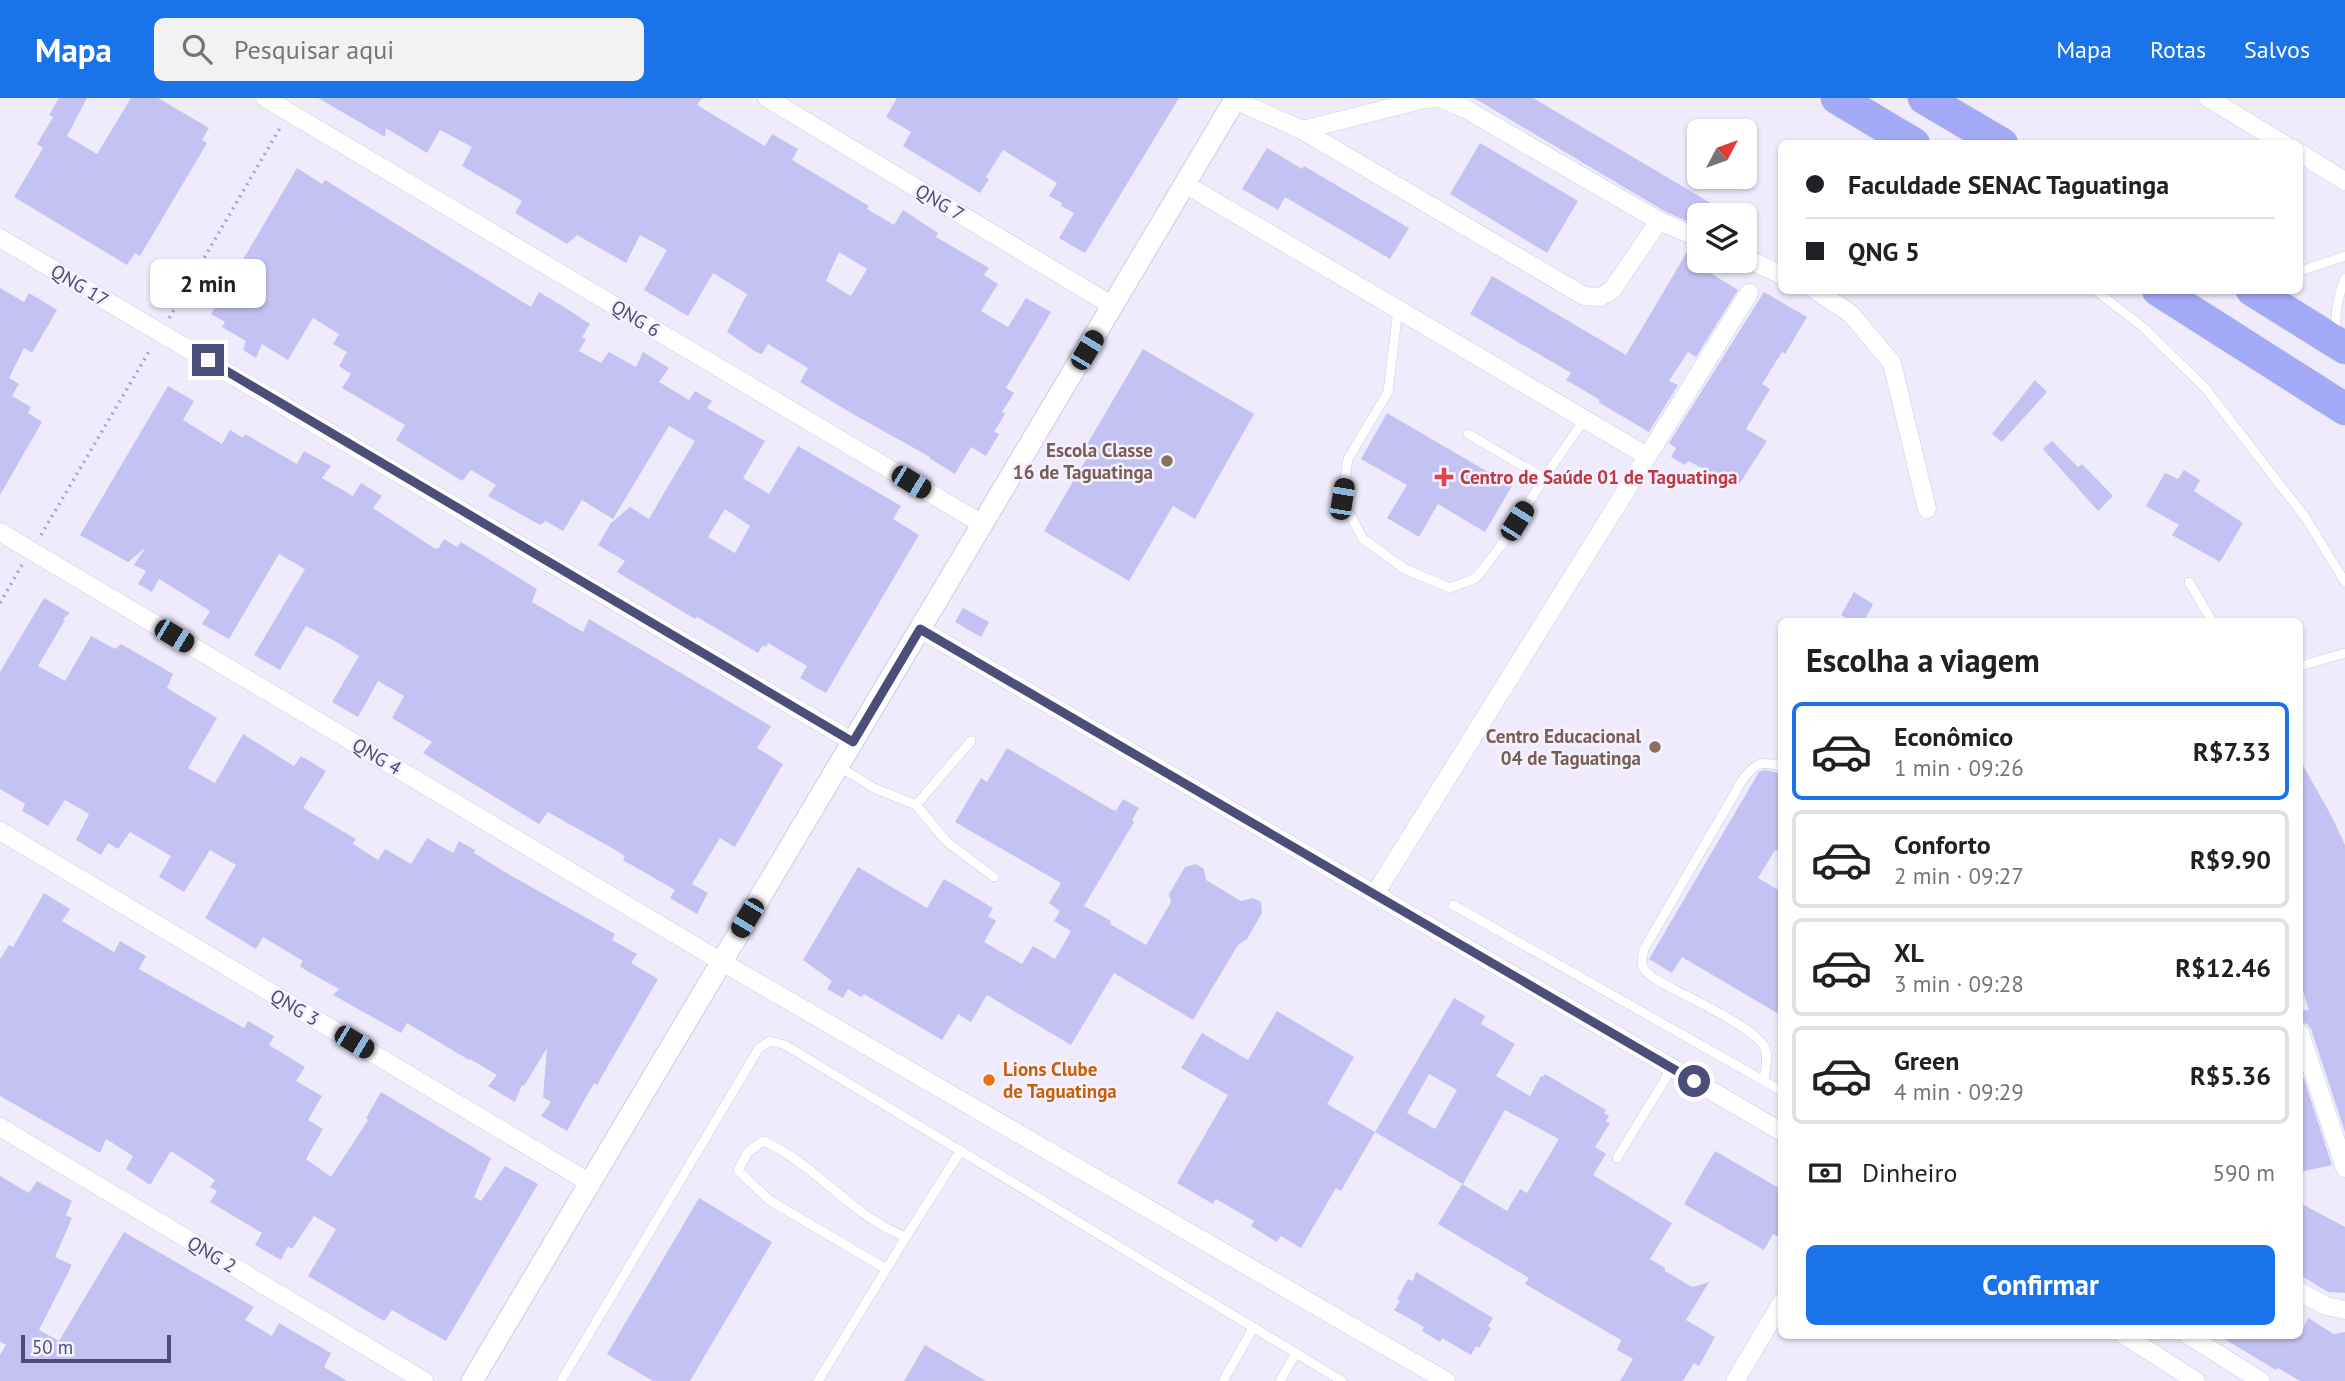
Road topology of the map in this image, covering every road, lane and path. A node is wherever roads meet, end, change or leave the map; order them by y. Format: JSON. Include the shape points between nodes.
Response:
{"nodes":[{"id":1,"x":265,"y":98,"type":"edge"},
{"id":2,"x":767,"y":98,"type":"edge"},
{"id":3,"x":1837,"y":98,"type":"edge"},
{"id":4,"x":1924,"y":98,"type":"edge"},
{"id":5,"x":2208,"y":98,"type":"edge"},
{"id":6,"x":1236,"y":99,"type":"edge"},
{"id":7,"x":289,"y":112,"type":"junction"},
{"id":8,"x":1302,"y":130,"type":"junction"},
{"id":9,"x":1907,"y":140,"type":"edge"},
{"id":10,"x":1995,"y":140,"type":"edge"},
{"id":11,"x":2277,"y":140,"type":"edge"},
{"id":12,"x":2303,"y":155,"type":"edge"},
{"id":13,"x":2345,"y":181,"type":"edge"},
{"id":14,"x":1185,"y":184,"type":"junction"},
{"id":15,"x":1659,"y":220,"type":"junction"},
{"id":16,"x":1687,"y":233,"type":"edge"},
{"id":17,"x":0,"y":237,"type":"edge"},
{"id":18,"x":2345,"y":256,"type":"edge"},
{"id":19,"x":1757,"y":264,"type":"edge"},
{"id":20,"x":2303,"y":270,"type":"edge"},
{"id":21,"x":1778,"y":273,"type":"edge"},
{"id":22,"x":2345,"y":278,"type":"edge"},
{"id":23,"x":1749,"y":293,"type":"dead end"},
{"id":24,"x":1821,"y":294,"type":"edge"},
{"id":25,"x":2100,"y":294,"type":"edge"},
{"id":26,"x":2164,"y":294,"type":"edge"},
{"id":27,"x":2258,"y":294,"type":"edge"},
{"id":28,"x":1112,"y":306,"type":"junction"},
{"id":29,"x":1398,"y":309,"type":"junction"},
{"id":30,"x":160,"y":332,"type":"junction"},
{"id":31,"x":2342,"y":346,"type":"edge"},
{"id":32,"x":2345,"y":409,"type":"edge"},
{"id":33,"x":1585,"y":419,"type":"junction"},
{"id":34,"x":1468,"y":434,"type":"dead end"},
{"id":35,"x":1647,"y":456,"type":"junction"},
{"id":36,"x":1544,"y":478,"type":"junction"},
{"id":37,"x":1927,"y":509,"type":"dead end"},
{"id":38,"x":982,"y":524,"type":"junction"},
{"id":39,"x":0,"y":532,"type":"edge"},
{"id":40,"x":32,"y":551,"type":"junction"},
{"id":41,"x":2189,"y":582,"type":"dead end"},
{"id":42,"x":2345,"y":582,"type":"edge"},
{"id":43,"x":0,"y":603,"type":"edge"},
{"id":44,"x":2210,"y":618,"type":"edge"},
{"id":45,"x":920,"y":629,"type":"junction"},
{"id":46,"x":2345,"y":653,"type":"edge"},
{"id":47,"x":2303,"y":665,"type":"edge"},
{"id":48,"x":971,"y":741,"type":"dead end"},
{"id":49,"x":853,"y":742,"type":"junction"},
{"id":50,"x":1778,"y":765,"type":"edge"},
{"id":51,"x":838,"y":766,"type":"junction"},
{"id":52,"x":916,"y":805,"type":"junction"},
{"id":53,"x":0,"y":831,"type":"edge"},
{"id":54,"x":994,"y":877,"type":"dead end"},
{"id":55,"x":1375,"y":894,"type":"junction"},
{"id":56,"x":1453,"y":905,"type":"dead end"},
{"id":57,"x":722,"y":962,"type":"junction"},
{"id":58,"x":2303,"y":1042,"type":"edge"},
{"id":59,"x":1672,"y":1068,"type":"junction"},
{"id":60,"x":1763,"y":1080,"type":"junction"},
{"id":61,"x":1778,"y":1089,"type":"edge"},
{"id":62,"x":0,"y":1127,"type":"edge"},
{"id":63,"x":1778,"y":1130,"type":"edge"},
{"id":64,"x":961,"y":1150,"type":"junction"},
{"id":65,"x":1617,"y":1158,"type":"dead end"},
{"id":66,"x":2345,"y":1168,"type":"edge"},
{"id":67,"x":590,"y":1183,"type":"junction"},
{"id":68,"x":906,"y":1237,"type":"junction"},
{"id":69,"x":886,"y":1269,"type":"junction"},
{"id":70,"x":2303,"y":1294,"type":"edge"},
{"id":71,"x":1778,"y":1310,"type":"edge"},
{"id":72,"x":2345,"y":1310,"type":"edge"},
{"id":73,"x":1254,"y":1327,"type":"junction"},
{"id":74,"x":2130,"y":1339,"type":"edge"},
{"id":75,"x":2194,"y":1339,"type":"edge"},
{"id":76,"x":1296,"y":1353,"type":"junction"},
{"id":77,"x":424,"y":1381,"type":"edge"},
{"id":78,"x":472,"y":1381,"type":"edge"},
{"id":79,"x":561,"y":1381,"type":"edge"},
{"id":80,"x":818,"y":1381,"type":"edge"},
{"id":81,"x":1223,"y":1381,"type":"edge"},
{"id":82,"x":1280,"y":1381,"type":"edge"},
{"id":83,"x":1342,"y":1381,"type":"edge"},
{"id":84,"x":1446,"y":1381,"type":"edge"},
{"id":85,"x":1735,"y":1381,"type":"edge"},
{"id":86,"x":2196,"y":1381,"type":"edge"},
{"id":87,"x":2262,"y":1381,"type":"edge"}],
"edges":[{"from":1,"to":7,"type":"street","name":"QNG 6"},
{"from":2,"to":28,"type":"street","name":"QNG 7"},
{"from":3,"to":9,"type":"highway"},
{"from":4,"to":10,"type":"highway"},
{"from":5,"to":11,"type":"street"},
{"from":6,"to":8,"type":"street"},
{"from":6,"to":14,"type":"street"},
{"from":7,"to":30,"type":"path"},
{"from":7,"to":38,"type":"street","name":"QNG 6"},
{"from":8,"to":15,"type":"street","via":[[1441,98]]},
{"from":8,"to":15,"type":"street","via":[[1584,296],[1600,297],[1612,290]]},
{"from":12,"to":13,"type":"street"},
{"from":14,"to":28,"type":"street"},
{"from":14,"to":29,"type":"street"},
{"from":15,"to":16,"type":"street"},
{"from":17,"to":30,"type":"street","name":"QNG 17"},
{"from":18,"to":20,"type":"lane"},
{"from":19,"to":21,"type":"street"},
{"from":22,"to":31,"type":"lane","via":[[2335,326]]},
{"from":23,"to":35,"type":"street"},
{"from":24,"to":37,"type":"street","via":[[1851,314],[1892,363]]},
{"from":25,"to":42,"type":"lane","via":[[2143,327],[2206,389],[2305,517]]},
{"from":26,"to":32,"type":"highway"},
{"from":27,"to":31,"type":"highway"},
{"from":28,"to":38,"type":"street"},
{"from":29,"to":33,"type":"street"},
{"from":29,"to":36,"type":"lane","via":[[1388,392],[1349,459],[1342,499],[1363,539],[1405,569],[1450,588],[1476,578]]},
{"from":30,"to":40,"type":"path"},
{"from":30,"to":49,"type":"street","name":"QNG 17"},
{"from":33,"to":35,"type":"street"},
{"from":33,"to":36,"type":"lane"},
{"from":34,"to":36,"type":"lane"},
{"from":35,"to":55,"type":"street"},
{"from":38,"to":45,"type":"street"},
{"from":39,"to":40,"type":"street","name":"QNG 4"},
{"from":40,"to":43,"type":"path"},
{"from":40,"to":57,"type":"street","name":"QNG 4"},
{"from":41,"to":44,"type":"lane"},
{"from":45,"to":49,"type":"street"},
{"from":45,"to":55,"type":"street"},
{"from":46,"to":47,"type":"lane"},
{"from":48,"to":52,"type":"lane"},
{"from":49,"to":51,"type":"street"},
{"from":50,"to":60,"type":"lane","via":[[1764,762],[1743,779],[1641,960],[1644,970],[1658,981],[1761,1041],[1767,1061]]},
{"from":51,"to":52,"type":"lane","via":[[874,788]]},
{"from":51,"to":57,"type":"street"},
{"from":52,"to":54,"type":"lane","via":[[947,842]]},
{"from":53,"to":67,"type":"street","name":"QNG 3"},
{"from":55,"to":59,"type":"street"},
{"from":56,"to":60,"type":"lane"},
{"from":57,"to":67,"type":"street"},
{"from":57,"to":84,"type":"street","name":"QNG 4"},
{"from":58,"to":66,"type":"street"},
{"from":59,"to":63,"type":"street"},
{"from":59,"to":65,"type":"lane"},
{"from":60,"to":61,"type":"lane"},
{"from":62,"to":77,"type":"street","name":"QNG 2"},
{"from":64,"to":68,"type":"lane"},
{"from":64,"to":73,"type":"lane"},
{"from":64,"to":79,"type":"lane","via":[[785,1045],[770,1041],[759,1048]]},
{"from":67,"to":78,"type":"street"},
{"from":68,"to":69,"type":"lane"},
{"from":68,"to":69,"type":"lane","via":[[856,1208],[784,1150],[763,1141],[748,1152],[738,1170],[769,1199]]},
{"from":69,"to":80,"type":"lane"},
{"from":70,"to":72,"type":"street"},
{"from":71,"to":85,"type":"street"},
{"from":73,"to":76,"type":"lane"},
{"from":73,"to":81,"type":"lane"},
{"from":74,"to":86,"type":"street"},
{"from":75,"to":87,"type":"street"},
{"from":76,"to":82,"type":"lane"},
{"from":76,"to":83,"type":"lane"}]}
